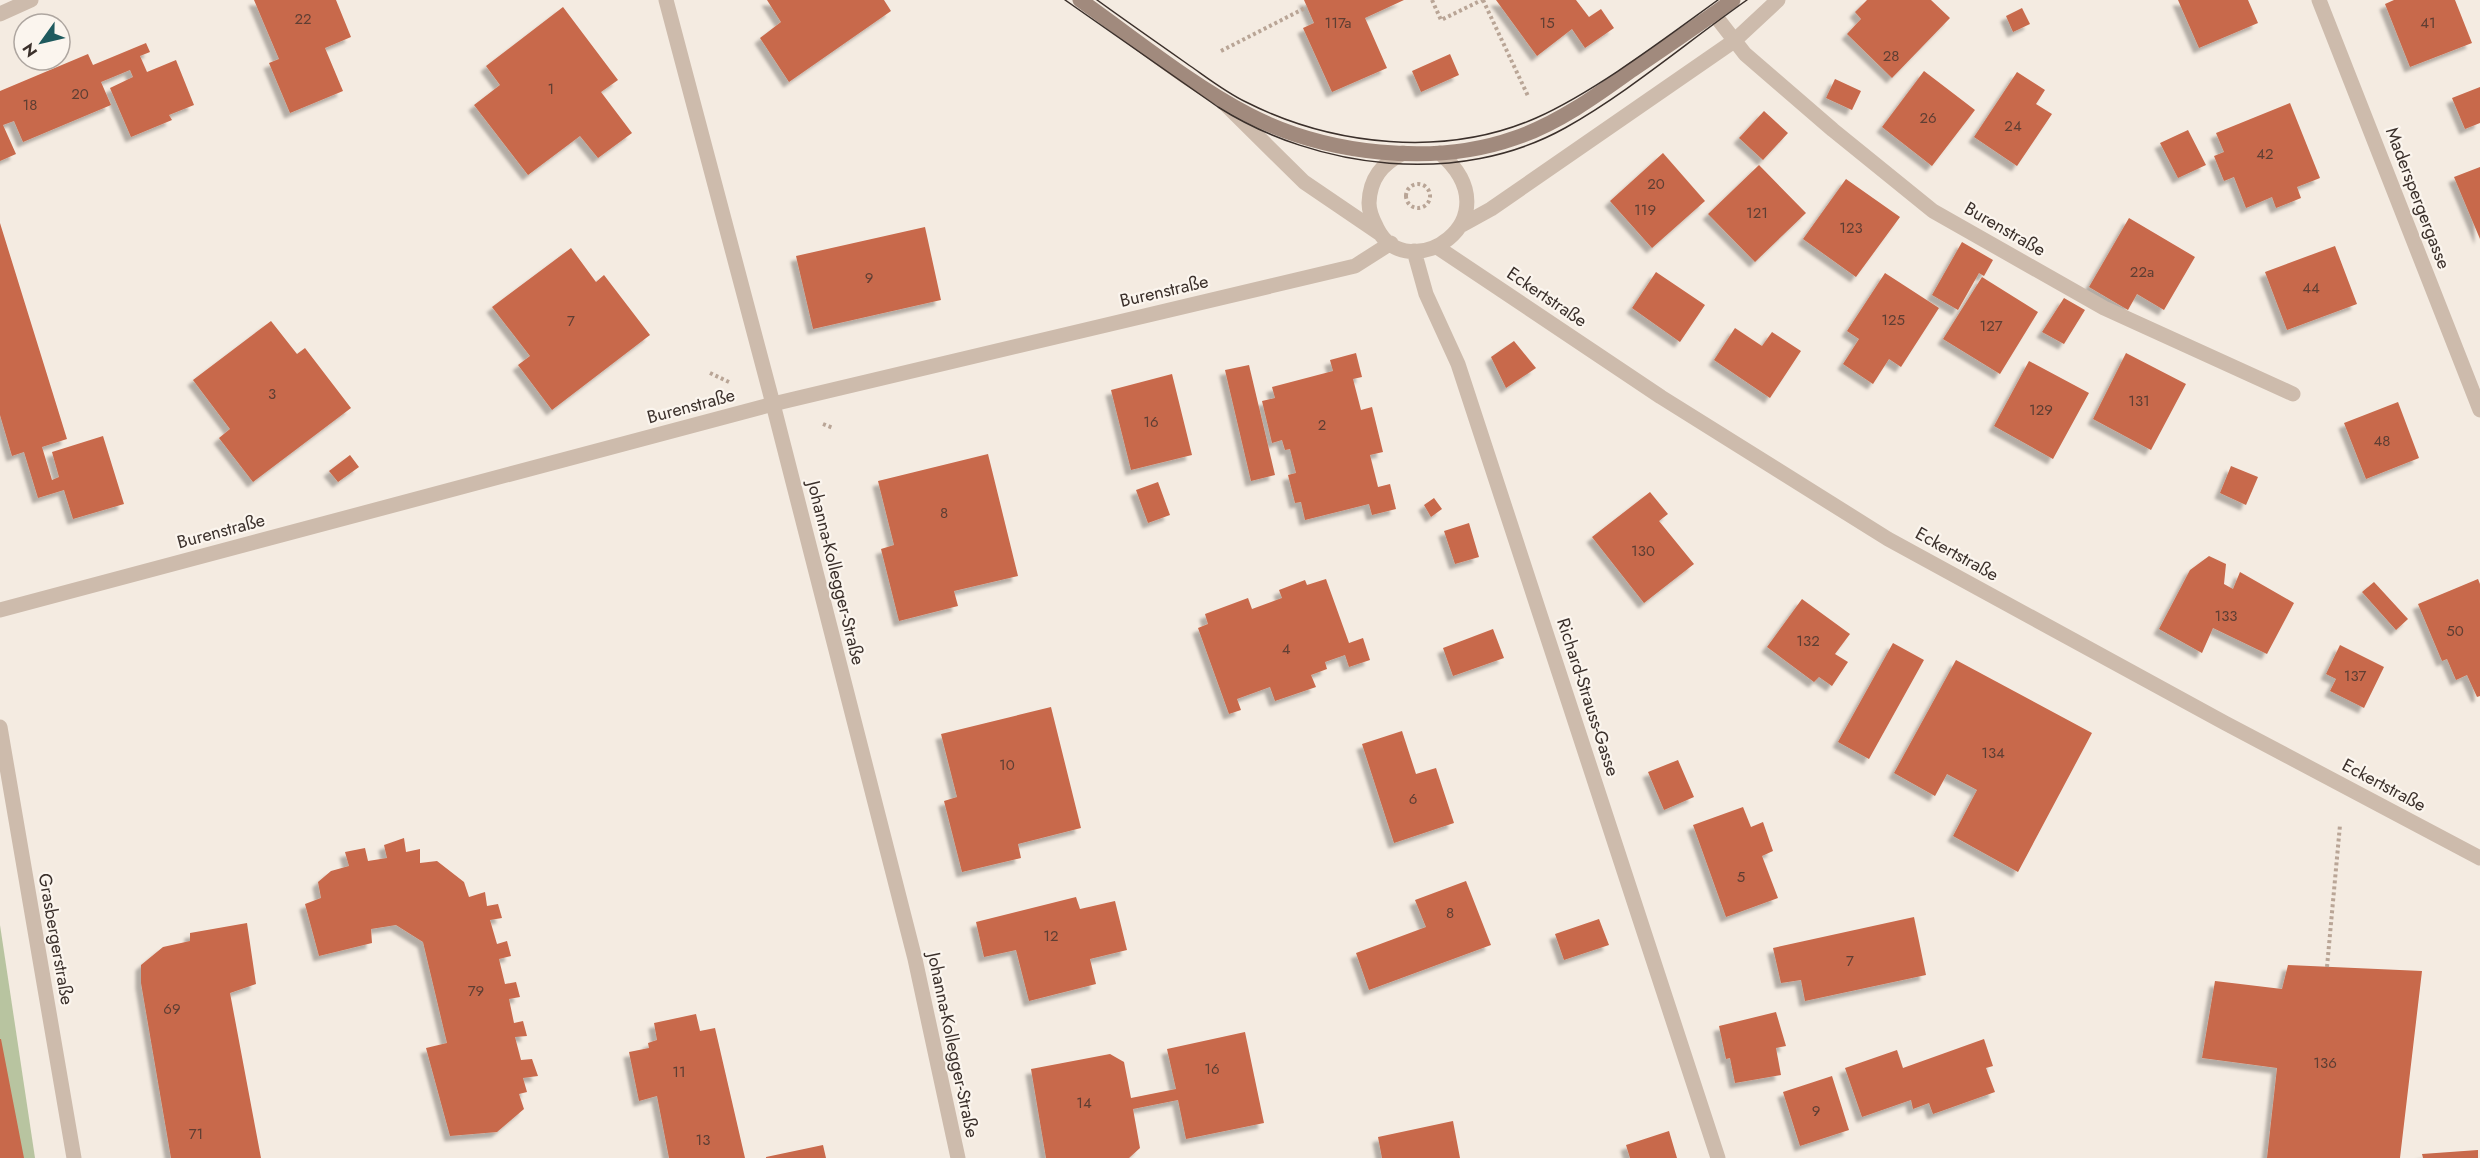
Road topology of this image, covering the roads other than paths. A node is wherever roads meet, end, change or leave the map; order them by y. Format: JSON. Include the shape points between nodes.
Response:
{"nodes":[{"id":1,"x":31,"y":0,"type":"edge"},
{"id":2,"x":666,"y":0,"type":"edge"},
{"id":3,"x":1080,"y":0,"type":"edge"},
{"id":4,"x":1733,"y":0,"type":"edge"},
{"id":5,"x":1778,"y":0,"type":"edge"},
{"id":6,"x":2319,"y":0,"type":"edge"},
{"id":7,"x":0,"y":14,"type":"edge"},
{"id":8,"x":1714,"y":14,"type":"junction"},
{"id":9,"x":1734,"y":41,"type":"junction"},
{"id":10,"x":1217,"y":96,"type":"junction"},
{"id":11,"x":1403,"y":153,"type":"junction"},
{"id":12,"x":1440,"y":153,"type":"junction"},
{"id":13,"x":1462,"y":225,"type":"junction"},
{"id":14,"x":1385,"y":238,"type":"junction"},
{"id":15,"x":1437,"y":248,"type":"junction"},
{"id":16,"x":1414,"y":251,"type":"junction"},
{"id":17,"x":2293,"y":394,"type":"dead end"},
{"id":18,"x":773,"y":404,"type":"junction"},
{"id":19,"x":2480,"y":410,"type":"edge"},
{"id":20,"x":0,"y":610,"type":"edge"},
{"id":21,"x":0,"y":727,"type":"edge"},
{"id":22,"x":2480,"y":858,"type":"edge"},
{"id":23,"x":74,"y":1158,"type":"edge"},
{"id":24,"x":958,"y":1158,"type":"edge"},
{"id":25,"x":1718,"y":1158,"type":"edge"}],
"edges":[{"from":1,"to":7,"type":"street"},
{"from":2,"to":18,"type":"street","name":"Johanna-Kollegger-Straße"},
{"from":3,"to":10,"type":"street"},
{"from":4,"to":8,"type":"street"},
{"from":5,"to":9,"type":"street"},
{"from":6,"to":19,"type":"street","name":"Maderspergergasse"},
{"from":8,"to":9,"type":"street","name":"Burenstraße"},
{"from":8,"to":12,"type":"street","via":[[1594,97],[1537,129],[1514,139]]},
{"from":9,"to":13,"type":"street"},
{"from":9,"to":17,"type":"street","name":"Burenstraße","via":[[1833,130],[1933,211],[2104,308]]},
{"from":10,"to":11,"type":"street","via":[[1280,128],[1355,150]]},
{"from":10,"to":14,"type":"street","via":[[1304,182]]},
{"from":11,"to":12,"type":"street"},
{"from":11,"to":14,"type":"street","via":[[1386,162],[1370,186],[1369,211]]},
{"from":12,"to":13,"type":"street","via":[[1465,184],[1468,205]]},
{"from":13,"to":15,"type":"street"},
{"from":14,"to":16,"type":"street"},
{"from":14,"to":18,"type":"street","name":"Burenstraße","via":[[1355,266]]},
{"from":15,"to":16,"type":"street"},
{"from":15,"to":22,"type":"street","name":"Eckertstraße","via":[[1660,397],[1888,538]]},
{"from":16,"to":25,"type":"street","name":"Richard-Strauss-Gasse","via":[[1426,294],[1458,363]]},
{"from":18,"to":20,"type":"street","name":"Burenstraße"},
{"from":18,"to":24,"type":"street","name":"Johanna-Kollegger-Straße","via":[[915,958]]},
{"from":21,"to":23,"type":"street","name":"Grasbergerstraße"}]}
